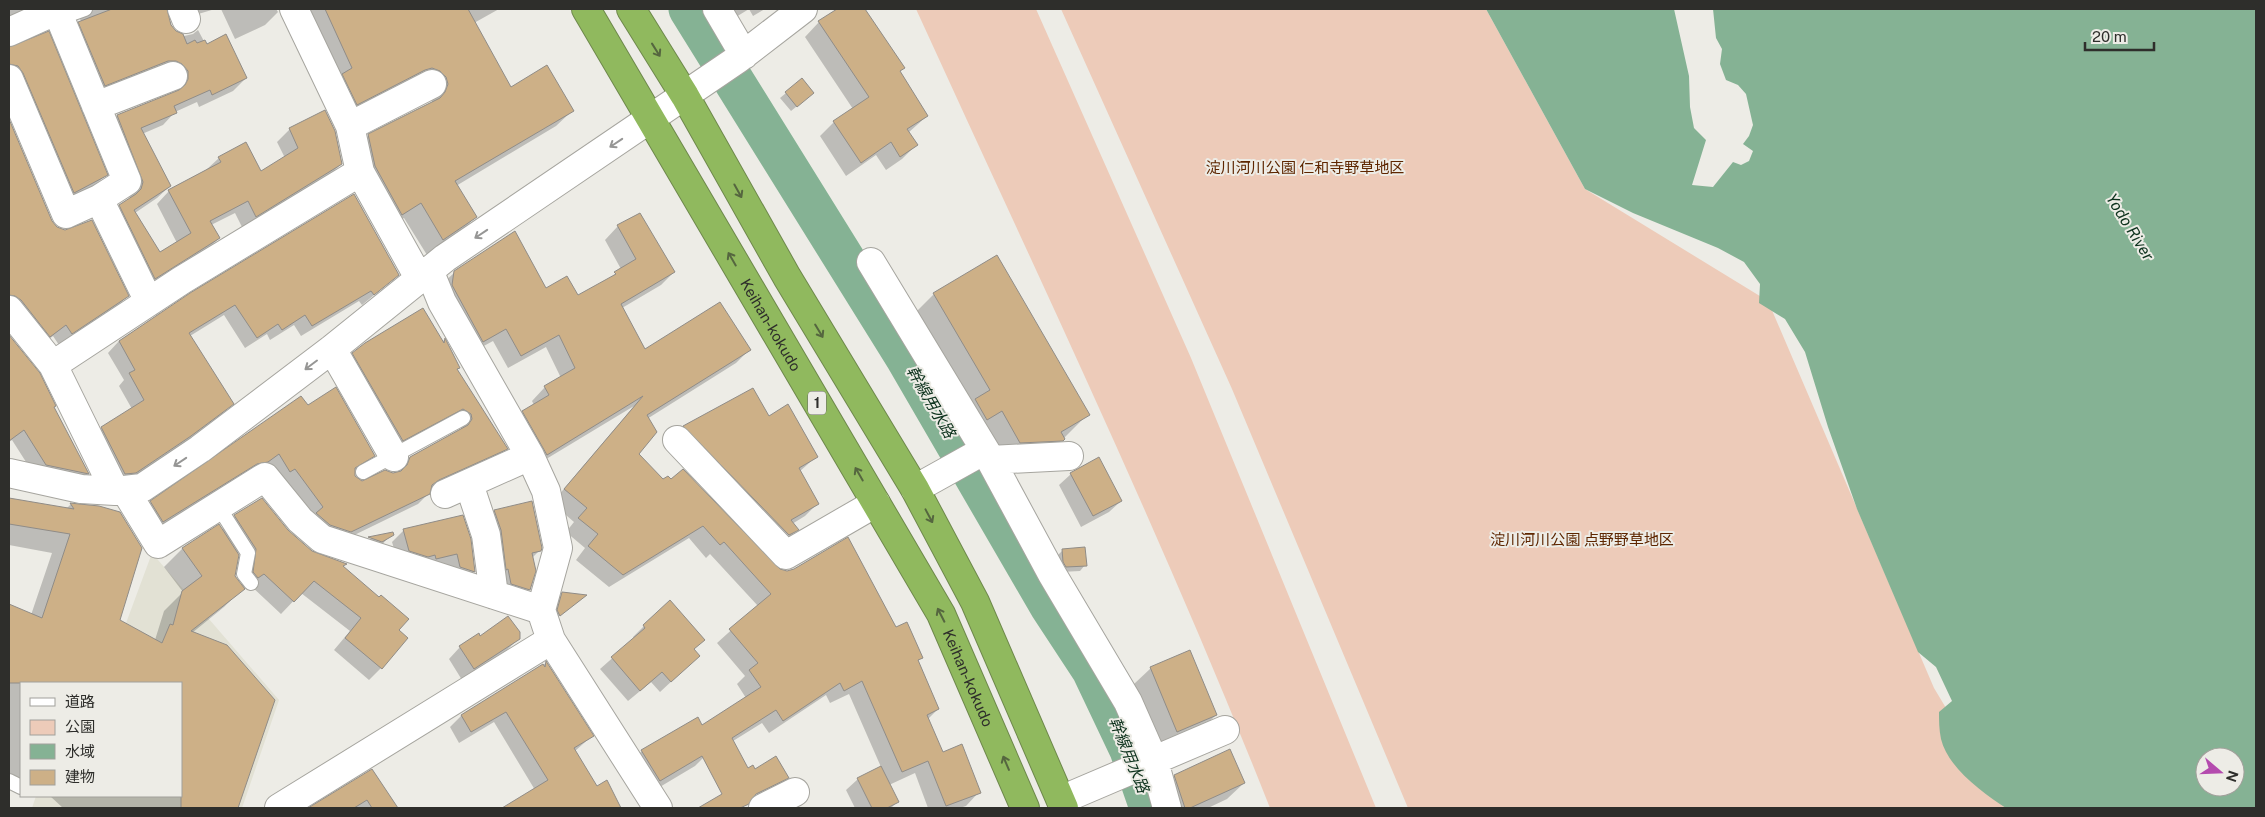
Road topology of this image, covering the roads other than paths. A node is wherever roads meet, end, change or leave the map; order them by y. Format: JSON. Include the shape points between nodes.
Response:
{"nodes":[{"id":1,"x":85,"y":9,"type":"edge"},
{"id":2,"x":294,"y":9,"type":"edge"},
{"id":3,"x":586,"y":9,"type":"edge"},
{"id":4,"x":630,"y":9,"type":"edge"},
{"id":5,"x":717,"y":9,"type":"edge"},
{"id":6,"x":803,"y":9,"type":"edge"},
{"id":7,"x":60,"y":18,"type":"junction"},
{"id":8,"x":9,"y":32,"type":"edge"},
{"id":9,"x":741,"y":57,"type":"junction"},
{"id":10,"x":173,"y":76,"type":"dead end"},
{"id":11,"x":9,"y":79,"type":"edge"},
{"id":12,"x":432,"y":84,"type":"dead end"},
{"id":13,"x":685,"y":96,"type":"junction"},
{"id":14,"x":96,"y":106,"type":"junction"},
{"id":15,"x":650,"y":119,"type":"junction"},
{"id":16,"x":350,"y":126,"type":"junction"},
{"id":17,"x":360,"y":172,"type":"junction"},
{"id":18,"x":100,"y":199,"type":"junction"},
{"id":19,"x":872,"y":262,"type":"dead end"},
{"id":20,"x":424,"y":274,"type":"junction"},
{"id":21,"x":148,"y":302,"type":"junction"},
{"id":22,"x":9,"y":310,"type":"edge"},
{"id":23,"x":332,"y":349,"type":"junction"},
{"id":24,"x":53,"y":365,"type":"junction"},
{"id":25,"x":463,"y":418,"type":"dead end"},
{"id":26,"x":677,"y":440,"type":"dead end"},
{"id":27,"x":988,"y":455,"type":"junction"},
{"id":28,"x":394,"y":456,"type":"junction"},
{"id":29,"x":530,"y":456,"type":"junction"},
{"id":30,"x":1069,"y":456,"type":"dead end"},
{"id":31,"x":363,"y":472,"type":"dead end"},
{"id":32,"x":9,"y":473,"type":"edge"},
{"id":33,"x":915,"y":489,"type":"junction"},
{"id":34,"x":120,"y":491,"type":"junction"},
{"id":35,"x":876,"y":503,"type":"junction"},
{"id":36,"x":218,"y":506,"type":"junction"},
{"id":37,"x":251,"y":583,"type":"dead end"},
{"id":38,"x":494,"y":595,"type":"junction"},
{"id":39,"x":540,"y":610,"type":"junction"},
{"id":40,"x":552,"y":640,"type":"junction"},
{"id":41,"x":1225,"y":730,"type":"dead end"},
{"id":42,"x":1154,"y":761,"type":"junction"},
{"id":43,"x":795,"y":792,"type":"dead end"},
{"id":44,"x":307,"y":801,"type":"edge"},
{"id":45,"x":1063,"y":804,"type":"edge"},
{"id":46,"x":279,"y":808,"type":"edge"},
{"id":47,"x":658,"y":808,"type":"edge"},
{"id":48,"x":763,"y":808,"type":"edge"},
{"id":49,"x":1025,"y":808,"type":"edge"},
{"id":50,"x":1167,"y":808,"type":"edge"}],
"edges":[{"from":1,"to":7,"type":"lane"},
{"from":2,"to":16,"type":"street"},
{"from":3,"to":15,"type":"highway","name":"Keihan-kokudo","number":"1"},
{"from":4,"to":13,"type":"highway","one_way":true},
{"from":5,"to":9,"type":"street"},
{"from":6,"to":9,"type":"street"},
{"from":7,"to":8,"type":"street","via":[[49,14]]},
{"from":7,"to":14,"type":"street"},
{"from":9,"to":13,"type":"street"},
{"from":10,"to":14,"type":"street"},
{"from":11,"to":18,"type":"street","via":[[66,214]]},
{"from":12,"to":16,"type":"street"},
{"from":13,"to":15,"type":"street"},
{"from":13,"to":33,"type":"highway","one_way":true,"via":[[787,277]]},
{"from":14,"to":18,"type":"street","via":[[127,181]]},
{"from":15,"to":20,"type":"street","one_way":true},
{"from":35,"to":15,"type":"highway","name":"Keihan-kokudo","number":"1","one_way":true},
{"from":16,"to":17,"type":"street"},
{"from":17,"to":20,"type":"street"},
{"from":17,"to":21,"type":"street"},
{"from":18,"to":21,"type":"street"},
{"from":19,"to":27,"type":"street"},
{"from":20,"to":23,"type":"street"},
{"from":20,"to":29,"type":"street"},
{"from":21,"to":24,"type":"street"},
{"from":22,"to":24,"type":"street"},
{"from":23,"to":28,"type":"street"},
{"from":23,"to":34,"type":"street","one_way":true,"via":[[200,449],[142,488]]},
{"from":24,"to":34,"type":"street"},
{"from":25,"to":28,"type":"lane"},
{"from":26,"to":35,"type":"street","via":[[786,556]]},
{"from":27,"to":30,"type":"street"},
{"from":27,"to":33,"type":"street","via":[[939,475]]},
{"from":27,"to":42,"type":"street","via":[[1052,574],[1128,702]]},
{"from":28,"to":31,"type":"lane"},
{"from":29,"to":38,"type":"street","via":[[457,489],[486,536]]},
{"from":29,"to":39,"type":"street","via":[[546,491],[558,548]]},
{"from":32,"to":34,"type":"street","via":[[81,489]]},
{"from":33,"to":45,"type":"highway","one_way":true,"via":[[975,602]]},
{"from":34,"to":36,"type":"street","via":[[158,544]]},
{"from":49,"to":35,"type":"highway","name":"Keihan-kokudo","number":"1","one_way":true,"via":[[941,614]]},
{"from":36,"to":37,"type":"lane","via":[[248,553],[244,574]]},
{"from":36,"to":38,"type":"street","via":[[266,477],[300,520],[322,539]]},
{"from":38,"to":39,"type":"street"},
{"from":39,"to":40,"type":"street"},
{"from":40,"to":44,"type":"street"},
{"from":40,"to":47,"type":"street"},
{"from":41,"to":42,"type":"street"},
{"from":42,"to":45,"type":"street"},
{"from":42,"to":50,"type":"street"},
{"from":43,"to":48,"type":"street"},
{"from":44,"to":46,"type":"street"}]}
